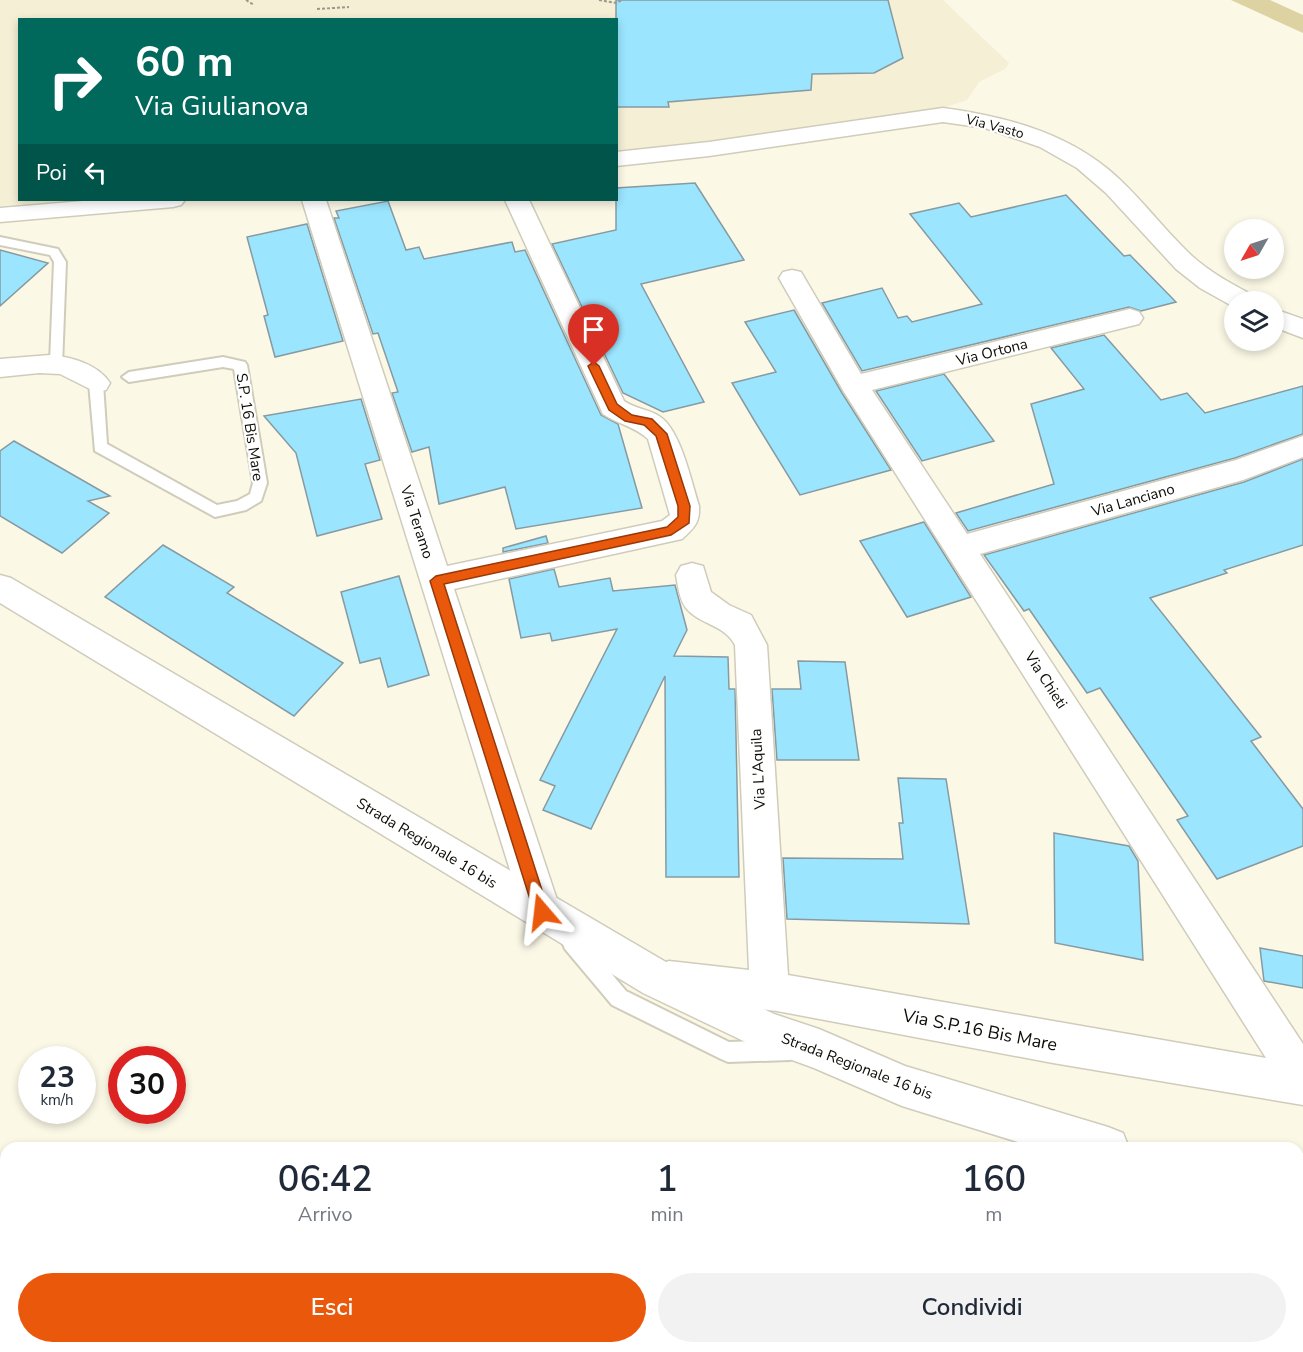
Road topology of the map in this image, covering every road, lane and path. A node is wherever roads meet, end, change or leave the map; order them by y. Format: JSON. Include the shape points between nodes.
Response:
{"nodes":[{"id":1,"x":246,"y":0,"type":"edge"},
{"id":2,"x":599,"y":0,"type":"edge"},
{"id":3,"x":622,"y":0,"type":"edge"},
{"id":4,"x":254,"y":5,"type":"dead end"},
{"id":5,"x":349,"y":7,"type":"dead end"},
{"id":6,"x":317,"y":9,"type":"dead end"},
{"id":7,"x":618,"y":159,"type":"edge"},
{"id":8,"x":162,"y":201,"type":"edge"},
{"id":9,"x":314,"y":201,"type":"edge"},
{"id":10,"x":517,"y":201,"type":"edge"},
{"id":11,"x":0,"y":215,"type":"edge"},
{"id":12,"x":0,"y":241,"type":"edge"},
{"id":13,"x":792,"y":278,"type":"dead end"},
{"id":14,"x":1226,"y":291,"type":"edge"},
{"id":15,"x":1130,"y":318,"type":"dead end"},
{"id":16,"x":1284,"y":322,"type":"edge"},
{"id":17,"x":1303,"y":329,"type":"edge"},
{"id":18,"x":57,"y":363,"type":"junction"},
{"id":19,"x":0,"y":368,"type":"edge"},
{"id":20,"x":129,"y":377,"type":"dead end"},
{"id":21,"x":96,"y":383,"type":"joint"},
{"id":22,"x":854,"y":386,"type":"junction"},
{"id":23,"x":1303,"y":446,"type":"edge"},
{"id":24,"x":960,"y":548,"type":"junction"},
{"id":25,"x":692,"y":574,"type":"dead end"},
{"id":26,"x":436,"y":581,"type":"junction"},
{"id":27,"x":0,"y":587,"type":"edge"},
{"id":28,"x":547,"y":915,"type":"junction"},
{"id":29,"x":657,"y":979,"type":"junction"},
{"id":30,"x":770,"y":992,"type":"junction"},
{"id":31,"x":819,"y":1049,"type":"junction"},
{"id":32,"x":1303,"y":1080,"type":"edge"},
{"id":33,"x":1303,"y":1085,"type":"edge"},
{"id":34,"x":1088,"y":1142,"type":"edge"}],
"edges":[{"from":1,"to":4,"type":"path"},
{"from":2,"to":3,"type":"path"},
{"from":5,"to":6,"type":"path"},
{"from":7,"to":14,"type":"street","name":"Via Vasto","via":[[943,115],[979,119],[1051,144],[1102,176],[1174,253],[1199,275]]},
{"from":8,"to":11,"type":"street"},
{"from":9,"to":26,"type":"street","name":"Via Teramo"},
{"from":10,"to":26,"type":"street","via":[[613,407],[629,418],[648,422],[661,434],[684,506],[684,519],[671,531]]},
{"from":12,"to":18,"type":"lane","via":[[54,252],[60,262]]},
{"from":13,"to":22,"type":"street","name":"Via Chieti"},
{"from":15,"to":22,"type":"street","name":"Via Ortona"},
{"from":16,"to":17,"type":"street"},
{"from":18,"to":19,"type":"street","name":"S.P. 16 Bis Mare"},
{"from":18,"to":21,"type":"street","name":"S.P. 16 Bis Mare"},
{"from":20,"to":21,"type":"lane","name":"S.P. 16 Bis Mare","via":[[223,362],[240,365],[260,483],[256,497],[242,506],[215,511],[100,447]]},
{"from":22,"to":24,"type":"street","name":"Via Chieti"},
{"from":23,"to":24,"type":"street","name":"Via Lanciano","via":[[1243,469]]},
{"from":24,"to":32,"type":"street","name":"Via Chieti"},
{"from":25,"to":30,"type":"street","name":"Via L'Aquila","via":[[697,599],[740,624],[751,645]]},
{"from":26,"to":28,"type":"street","name":"Via Teramo"},
{"from":27,"to":28,"type":"street","name":"Strada Regionale 16 bis"},
{"from":28,"to":29,"type":"street","name":"Strada Regionale 16 bis"},
{"from":28,"to":31,"type":"lane","via":[[619,998],[728,1052]]},
{"from":29,"to":30,"type":"street","name":"Via S.P.16 Bis Mare"},
{"from":29,"to":31,"type":"street","name":"Strada Regionale 16 bis","via":[[768,1032]]},
{"from":30,"to":33,"type":"street","name":"Via S.P.16 Bis Mare"},
{"from":31,"to":34,"type":"street","name":"Strada Regionale 16 bis","via":[[902,1086]]}]}
